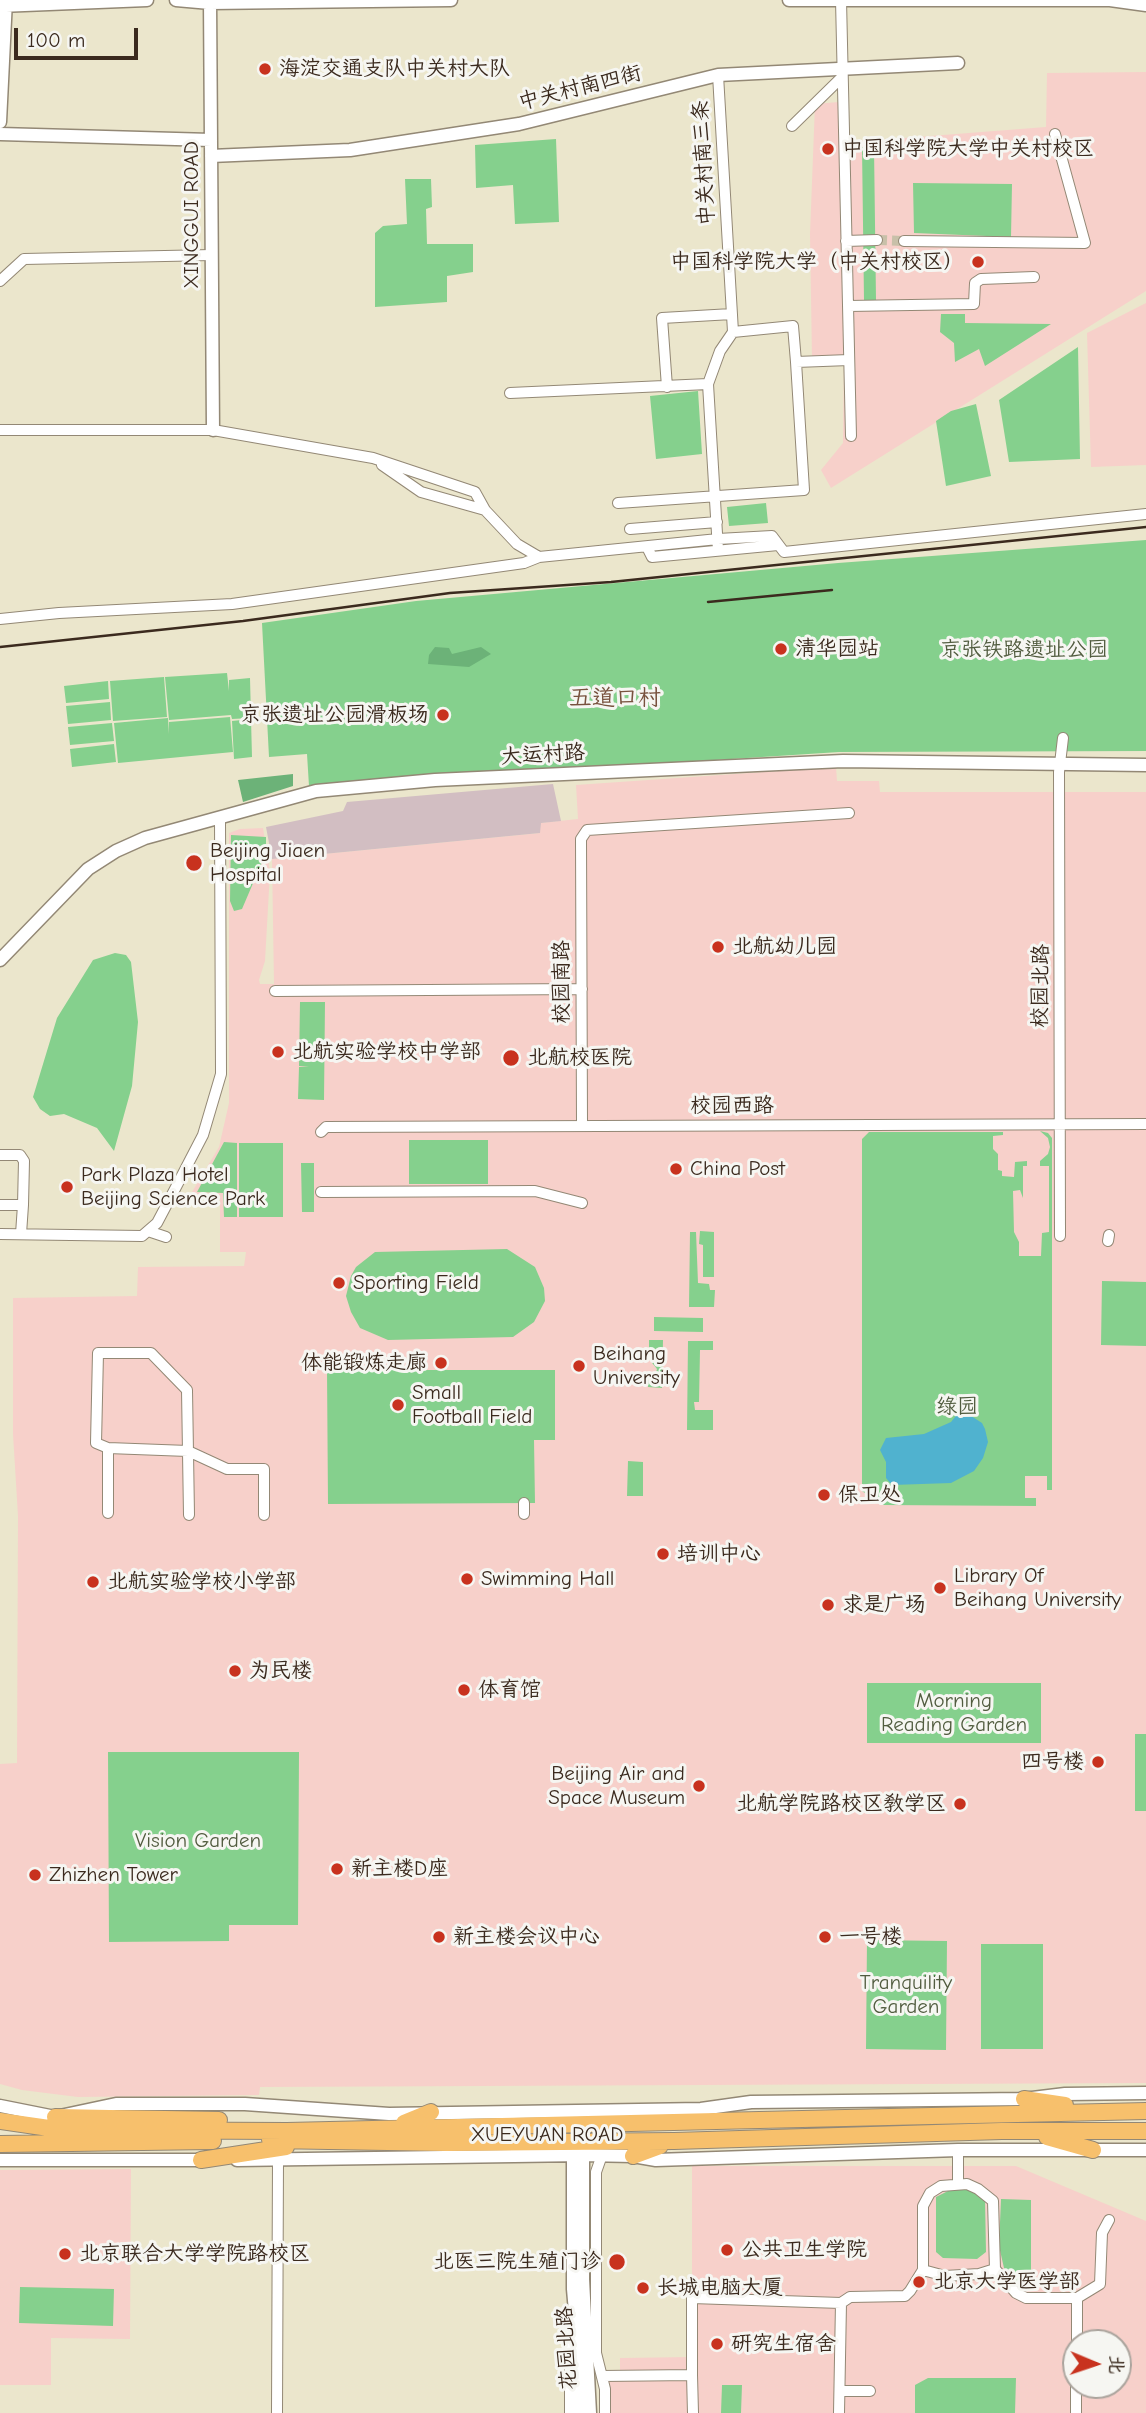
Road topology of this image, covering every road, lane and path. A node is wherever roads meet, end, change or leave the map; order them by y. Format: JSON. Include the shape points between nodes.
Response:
{"nodes":[{"id":1,"x":147,"y":0,"type":"edge"},
{"id":2,"x":176,"y":0,"type":"edge"},
{"id":3,"x":451,"y":0,"type":"edge"},
{"id":4,"x":789,"y":0,"type":"edge"},
{"id":5,"x":841,"y":1,"type":"edge"},
{"id":6,"x":210,"y":2,"type":"edge"},
{"id":7,"x":4,"y":4,"type":"edge"},
{"id":8,"x":1146,"y":5,"type":"edge"},
{"id":9,"x":958,"y":63,"type":"dead end"},
{"id":10,"x":842,"y":73,"type":"junction"},
{"id":11,"x":718,"y":75,"type":"junction"},
{"id":12,"x":0,"y":122,"type":"edge"},
{"id":13,"x":792,"y":126,"type":"dead end"},
{"id":14,"x":0,"y":134,"type":"edge"},
{"id":15,"x":1055,"y":134,"type":"dead end"},
{"id":16,"x":211,"y":139,"type":"junction"},
{"id":17,"x":211,"y":156,"type":"junction"},
{"id":18,"x":877,"y":240,"type":"tunnel mouth"},
{"id":19,"x":846,"y":241,"type":"junction"},
{"id":20,"x":904,"y":241,"type":"tunnel mouth"},
{"id":21,"x":212,"y":256,"type":"junction"},
{"id":22,"x":1034,"y":276,"type":"dead end"},
{"id":23,"x":0,"y":281,"type":"edge"},
{"id":24,"x":848,"y":306,"type":"junction"},
{"id":25,"x":732,"y":314,"type":"junction"},
{"id":26,"x":733,"y":332,"type":"junction"},
{"id":27,"x":849,"y":360,"type":"junction"},
{"id":28,"x":796,"y":362,"type":"junction"},
{"id":29,"x":708,"y":384,"type":"junction"},
{"id":30,"x":667,"y":387,"type":"junction"},
{"id":31,"x":510,"y":393,"type":"dead end"},
{"id":32,"x":0,"y":430,"type":"edge"},
{"id":33,"x":214,"y":430,"type":"junction"},
{"id":34,"x":851,"y":436,"type":"dead end"},
{"id":35,"x":373,"y":458,"type":"junction"},
{"id":36,"x":716,"y":496,"type":"junction"},
{"id":37,"x":618,"y":503,"type":"dead end"},
{"id":38,"x":485,"y":510,"type":"junction"},
{"id":39,"x":1146,"y":514,"type":"edge"},
{"id":40,"x":717,"y":522,"type":"junction"},
{"id":41,"x":630,"y":528,"type":"dead end"},
{"id":42,"x":718,"y":545,"type":"junction"},
{"id":43,"x":539,"y":557,"type":"junction"},
{"id":44,"x":0,"y":619,"type":"edge"},
{"id":45,"x":1063,"y":738,"type":"dead end"},
{"id":46,"x":1059,"y":764,"type":"junction"},
{"id":47,"x":1144,"y":766,"type":"edge"},
{"id":48,"x":849,"y":813,"type":"dead end"},
{"id":49,"x":220,"y":818,"type":"junction"},
{"id":50,"x":0,"y":960,"type":"edge"},
{"id":51,"x":582,"y":989,"type":"junction"},
{"id":52,"x":275,"y":991,"type":"dead end"},
{"id":53,"x":1059,"y":1124,"type":"junction"},
{"id":54,"x":1146,"y":1124,"type":"edge"},
{"id":55,"x":582,"y":1125,"type":"junction"},
{"id":56,"x":321,"y":1132,"type":"dead end"},
{"id":57,"x":0,"y":1154,"type":"edge"},
{"id":58,"x":321,"y":1192,"type":"dead end"},
{"id":59,"x":582,"y":1203,"type":"dead end"},
{"id":60,"x":0,"y":1205,"type":"edge"},
{"id":61,"x":23,"y":1205,"type":"junction"},
{"id":62,"x":148,"y":1231,"type":"junction"},
{"id":63,"x":0,"y":1234,"type":"edge"},
{"id":64,"x":21,"y":1234,"type":"junction"},
{"id":65,"x":1060,"y":1236,"type":"dead end"},
{"id":66,"x":166,"y":1237,"type":"dead end"},
{"id":67,"x":108,"y":1448,"type":"junction"},
{"id":68,"x":188,"y":1451,"type":"junction"},
{"id":69,"x":108,"y":1513,"type":"dead end"},
{"id":70,"x":189,"y":1515,"type":"dead end"},
{"id":71,"x":264,"y":1515,"type":"dead end"},
{"id":72,"x":1146,"y":2093,"type":"edge"},
{"id":73,"x":1024,"y":2099,"type":"junction"},
{"id":74,"x":0,"y":2106,"type":"edge"},
{"id":75,"x":1095,"y":2110,"type":"junction"},
{"id":76,"x":1146,"y":2110,"type":"edge"},
{"id":77,"x":432,"y":2112,"type":"junction"},
{"id":78,"x":0,"y":2121,"type":"edge"},
{"id":79,"x":396,"y":2126,"type":"junction"},
{"id":80,"x":60,"y":2130,"type":"junction"},
{"id":81,"x":1146,"y":2131,"type":"edge"},
{"id":82,"x":1034,"y":2133,"type":"junction"},
{"id":83,"x":674,"y":2141,"type":"junction"},
{"id":84,"x":309,"y":2143,"type":"junction"},
{"id":85,"x":447,"y":2143,"type":"junction"},
{"id":86,"x":0,"y":2144,"type":"edge"},
{"id":87,"x":958,"y":2150,"type":"junction"},
{"id":88,"x":1093,"y":2150,"type":"junction"},
{"id":89,"x":1146,"y":2150,"type":"edge"},
{"id":90,"x":578,"y":2155,"type":"junction"},
{"id":91,"x":602,"y":2155,"type":"junction"},
{"id":92,"x":466,"y":2156,"type":"junction"},
{"id":93,"x":633,"y":2156,"type":"junction"},
{"id":94,"x":0,"y":2160,"type":"edge"},
{"id":95,"x":201,"y":2160,"type":"junction"},
{"id":96,"x":278,"y":2160,"type":"junction"},
{"id":97,"x":958,"y":2183,"type":"junction"},
{"id":98,"x":1109,"y":2220,"type":"dead end"},
{"id":99,"x":995,"y":2269,"type":"junction"},
{"id":100,"x":923,"y":2270,"type":"junction"},
{"id":101,"x":1077,"y":2298,"type":"junction"},
{"id":102,"x":841,"y":2303,"type":"junction"},
{"id":103,"x":570,"y":2328,"type":"dead end"},
{"id":104,"x":1077,"y":2329,"type":"edge"},
{"id":105,"x":692,"y":2375,"type":"junction"},
{"id":106,"x":602,"y":2376,"type":"junction"},
{"id":107,"x":840,"y":2391,"type":"junction"},
{"id":108,"x":870,"y":2391,"type":"dead end"},
{"id":109,"x":277,"y":2413,"type":"edge"},
{"id":110,"x":570,"y":2413,"type":"edge"},
{"id":111,"x":580,"y":2413,"type":"edge"},
{"id":112,"x":590,"y":2413,"type":"edge"},
{"id":113,"x":605,"y":2413,"type":"edge"},
{"id":114,"x":692,"y":2413,"type":"edge"},
{"id":115,"x":839,"y":2413,"type":"edge"}],
"edges":[{"from":1,"to":7,"type":"street"},
{"from":2,"to":6,"type":"street"},
{"from":3,"to":6,"type":"street"},
{"from":4,"to":5,"type":"street"},
{"from":5,"to":8,"type":"street","via":[[1110,0]]},
{"from":5,"to":10,"type":"street"},
{"from":6,"to":16,"type":"street","name":"XINGGUI ROAD"},
{"from":7,"to":12,"type":"street"},
{"from":9,"to":10,"type":"street","name":"中关村南四街"},
{"from":10,"to":11,"type":"street","name":"中关村南四街"},
{"from":10,"to":13,"type":"street"},
{"from":10,"to":19,"type":"street"},
{"from":11,"to":17,"type":"street","name":"中关村南四街","via":[[519,124],[350,150]]},
{"from":11,"to":25,"type":"street","name":"中关村南三条"},
{"from":14,"to":16,"type":"street"},
{"from":15,"to":20,"type":"street","via":[[1085,243]]},
{"from":16,"to":17,"type":"street","name":"XINGGUI ROAD"},
{"from":17,"to":21,"type":"street","name":"XINGGUI ROAD"},
{"from":18,"to":19,"type":"street"},
{"from":19,"to":24,"type":"street"},
{"from":21,"to":23,"type":"street","via":[[24,258]]},
{"from":21,"to":33,"type":"street","name":"XINGGUI ROAD"},
{"from":22,"to":24,"type":"street","via":[[981,279],[975,283],[974,304]]},
{"from":24,"to":27,"type":"street"},
{"from":25,"to":26,"type":"street","name":"中关村南三条"},
{"from":25,"to":30,"type":"street","via":[[662,318]]},
{"from":26,"to":28,"type":"street","via":[[793,326]]},
{"from":26,"to":29,"type":"street"},
{"from":27,"to":28,"type":"street"},
{"from":27,"to":34,"type":"street"},
{"from":28,"to":36,"type":"street","via":[[804,490]]},
{"from":29,"to":30,"type":"street"},
{"from":29,"to":36,"type":"street"},
{"from":30,"to":31,"type":"street"},
{"from":32,"to":33,"type":"street"},
{"from":33,"to":35,"type":"street"},
{"from":35,"to":38,"type":"street","via":[[421,492]]},
{"from":35,"to":38,"type":"street","via":[[475,492]]},
{"from":36,"to":37,"type":"street"},
{"from":36,"to":40,"type":"street"},
{"from":38,"to":43,"type":"street","via":[[517,544]]},
{"from":39,"to":42,"type":"street","via":[[784,552],[772,536]]},
{"from":40,"to":41,"type":"street"},
{"from":40,"to":42,"type":"street"},
{"from":42,"to":43,"type":"street"},
{"from":43,"to":44,"type":"street","via":[[524,564],[232,604]]},
{"from":45,"to":46,"type":"street","name":"校园北路"},
{"from":46,"to":47,"type":"street","name":"大运村路"},
{"from":46,"to":49,"type":"street","name":"大运村路","via":[[842,761],[435,780],[316,791]]},
{"from":46,"to":53,"type":"street","name":"校园北路"},
{"from":48,"to":51,"type":"street","name":"校园南路","via":[[592,828],[581,839]]},
{"from":49,"to":50,"type":"street","name":"大运村路","via":[[145,838],[88,869]]},
{"from":49,"to":62,"type":"street","via":[[221,1074],[203,1135],[157,1223]]},
{"from":51,"to":52,"type":"street"},
{"from":51,"to":55,"type":"street","name":"校园南路"},
{"from":53,"to":54,"type":"street","name":"校园西路"},
{"from":53,"to":55,"type":"street","name":"校园西路"},
{"from":53,"to":65,"type":"street","name":"校园北路"},
{"from":55,"to":56,"type":"street","name":"校园西路","via":[[326,1127]]},
{"from":57,"to":61,"type":"street","via":[[20,1155],[24,1161]]},
{"from":58,"to":59,"type":"street","via":[[534,1192]]},
{"from":60,"to":61,"type":"street"},
{"from":61,"to":64,"type":"street"},
{"from":62,"to":64,"type":"street","via":[[142,1236]]},
{"from":62,"to":66,"type":"street"},
{"from":63,"to":64,"type":"street"},
{"from":67,"to":68,"type":"street"},
{"from":67,"to":68,"type":"street","via":[[96,1443],[98,1353],[150,1353],[187,1390]]},
{"from":67,"to":69,"type":"street"},
{"from":68,"to":70,"type":"street"},
{"from":68,"to":71,"type":"street","via":[[227,1469],[264,1469]]},
{"from":72,"to":73,"type":"street","name":"XUEYUAN ROAD"},
{"from":73,"to":75,"type":"highway"},
{"from":73,"to":77,"type":"street","name":"XUEYUAN ROAD"},
{"from":74,"to":80,"type":"street"},
{"from":75,"to":76,"type":"highway","name":"XUEYUAN ROAD"},
{"from":75,"to":79,"type":"highway","name":"XUEYUAN ROAD","via":[[613,2125]]},
{"from":77,"to":79,"type":"highway"},
{"from":77,"to":80,"type":"street","name":"XUEYUAN ROAD","via":[[116,2104]]},
{"from":78,"to":80,"type":"highway"},
{"from":79,"to":80,"type":"highway","name":"XUEYUAN ROAD","via":[[287,2131]]},
{"from":80,"to":84,"type":"highway","name":"XUEYUAN ROAD"},
{"from":80,"to":86,"type":"highway"},
{"from":81,"to":82,"type":"highway","name":"XUEYUAN ROAD"},
{"from":82,"to":83,"type":"highway","name":"XUEYUAN ROAD"},
{"from":82,"to":88,"type":"highway"},
{"from":83,"to":85,"type":"highway","name":"XUEYUAN ROAD"},
{"from":83,"to":93,"type":"highway"},
{"from":84,"to":85,"type":"highway","name":"XUEYUAN ROAD"},
{"from":84,"to":95,"type":"highway"},
{"from":85,"to":92,"type":"highway"},
{"from":87,"to":88,"type":"street","name":"XUEYUAN ROAD"},
{"from":87,"to":93,"type":"street","name":"XUEYUAN ROAD","via":[[656,2160]]},
{"from":87,"to":97,"type":"street"},
{"from":88,"to":89,"type":"street","name":"XUEYUAN ROAD"},
{"from":90,"to":91,"type":"street","name":"XUEYUAN ROAD"},
{"from":90,"to":92,"type":"street","name":"XUEYUAN ROAD"},
{"from":90,"to":111,"type":"street","name":"花园北路","via":[[573,2289]]},
{"from":90,"to":112,"type":"street","name":"花园北路"},
{"from":91,"to":93,"type":"street","name":"XUEYUAN ROAD"},
{"from":91,"to":106,"type":"street","via":[[596,2172],[596,2353]]},
{"from":92,"to":96,"type":"street","name":"XUEYUAN ROAD"},
{"from":94,"to":95,"type":"street","name":"XUEYUAN ROAD"},
{"from":95,"to":96,"type":"street","name":"XUEYUAN ROAD"},
{"from":96,"to":109,"type":"street"},
{"from":97,"to":99,"type":"street","via":[[978,2189],[993,2201]]},
{"from":97,"to":100,"type":"street","via":[[930,2193],[923,2206]]},
{"from":98,"to":101,"type":"street","via":[[1102,2234],[1100,2284]]},
{"from":99,"to":100,"type":"street","via":[[945,2276]]},
{"from":99,"to":101,"type":"street","via":[[1026,2298]]},
{"from":100,"to":102,"type":"street","via":[[905,2296],[850,2297]]},
{"from":101,"to":104,"type":"street"},
{"from":102,"to":105,"type":"street","via":[[692,2298]]},
{"from":102,"to":107,"type":"street"},
{"from":103,"to":110,"type":"street"},
{"from":105,"to":106,"type":"street"},
{"from":105,"to":114,"type":"street"},
{"from":106,"to":113,"type":"street"},
{"from":107,"to":108,"type":"street"},
{"from":107,"to":115,"type":"street"}]}
